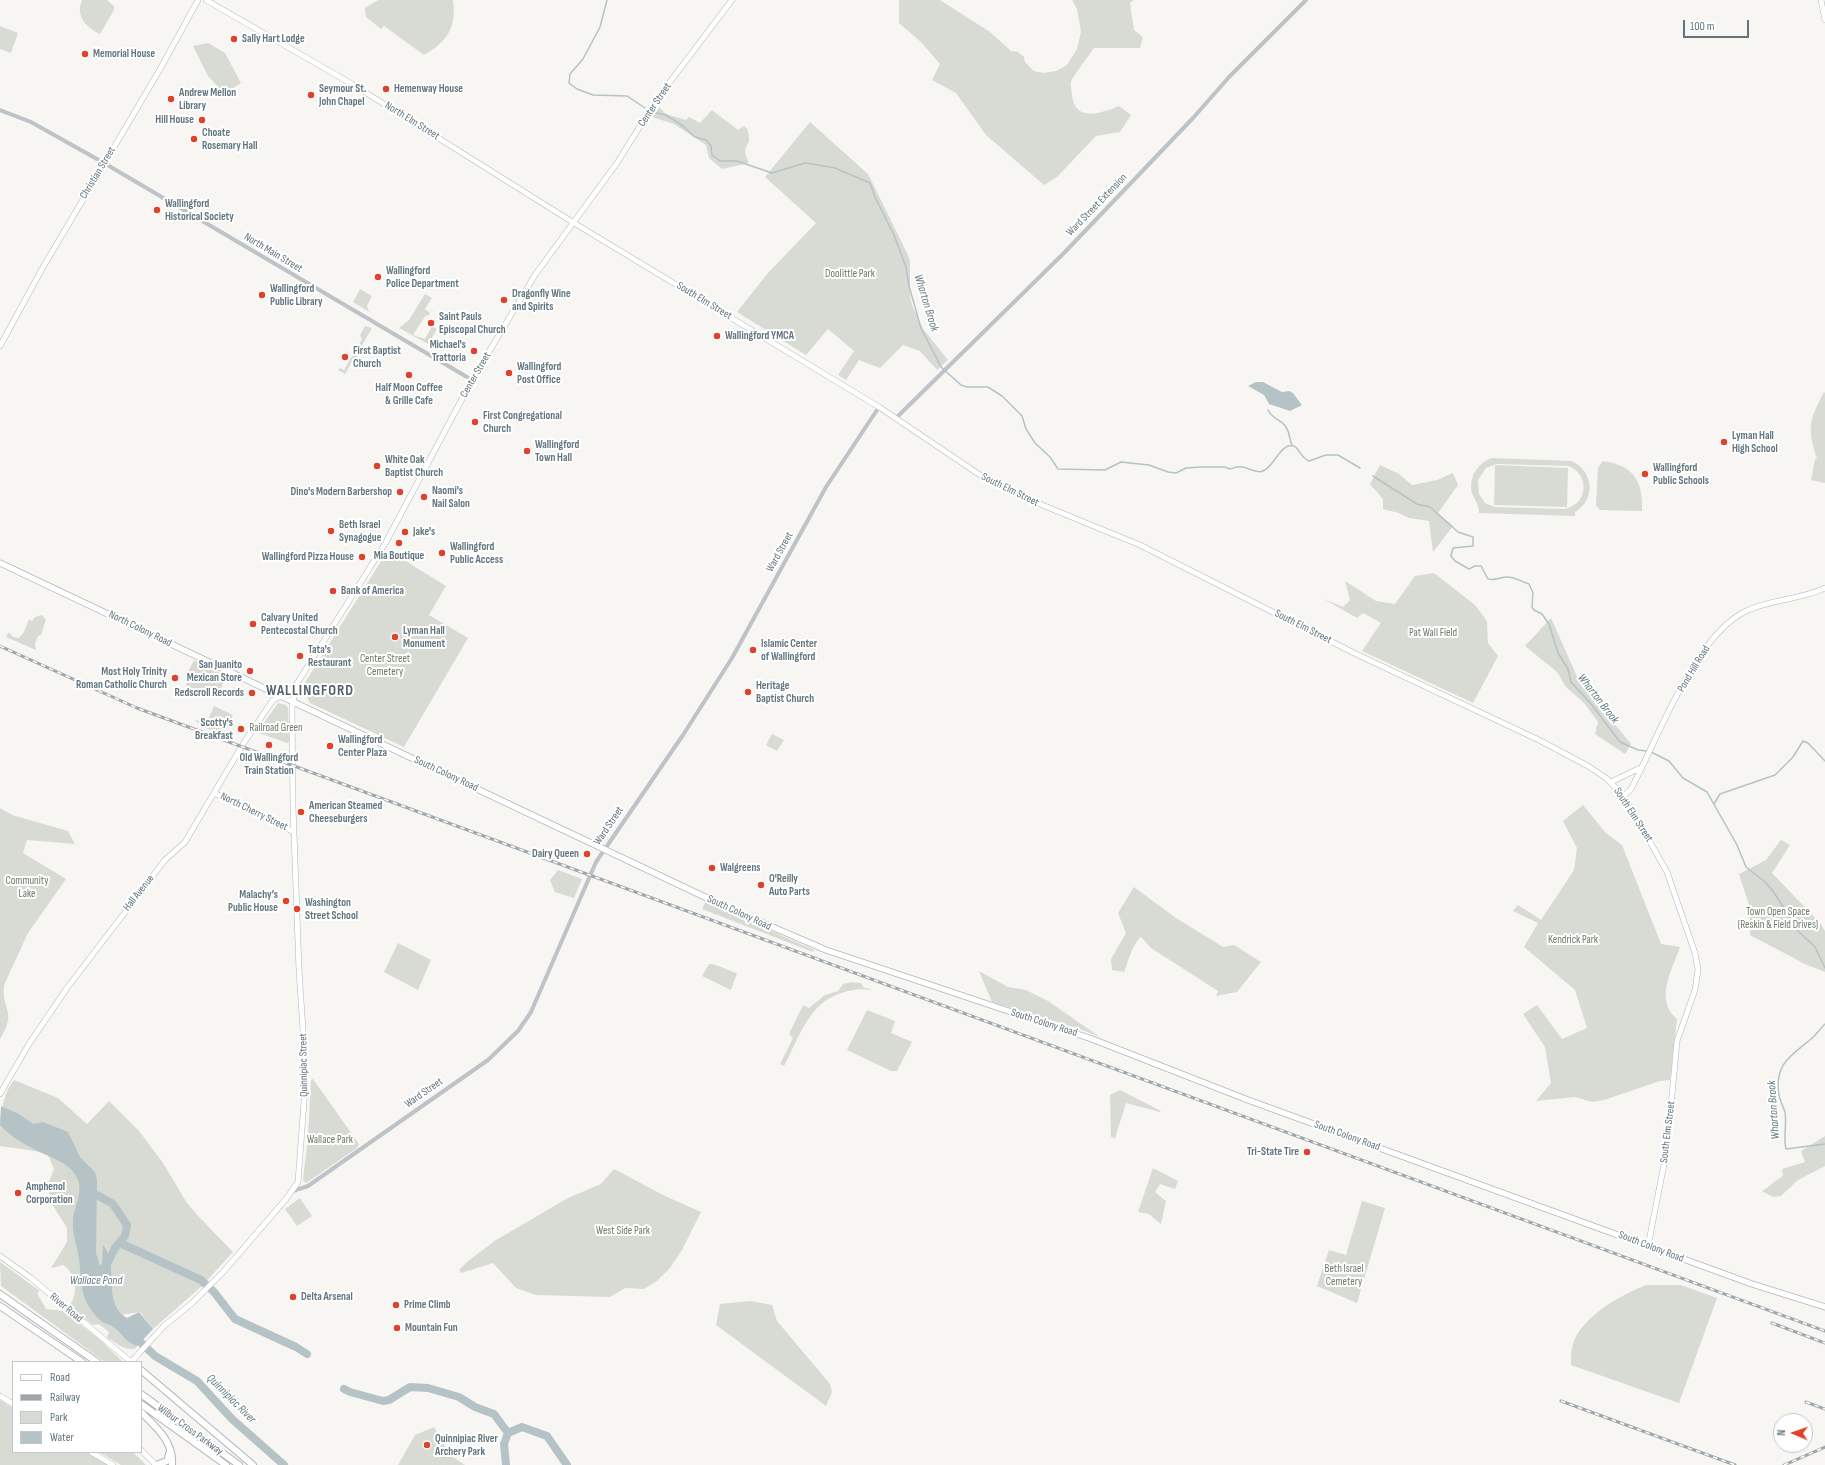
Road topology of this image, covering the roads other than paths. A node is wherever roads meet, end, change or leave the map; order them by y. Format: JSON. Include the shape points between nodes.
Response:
{"nodes":[{"id":1,"x":198,"y":0,"type":"edge"},
{"id":2,"x":206,"y":0,"type":"edge"},
{"id":3,"x":732,"y":0,"type":"edge"},
{"id":4,"x":1306,"y":0,"type":"edge"},
{"id":5,"x":1821,"y":0,"type":"edge"},
{"id":6,"x":1825,"y":20,"type":"edge"},
{"id":7,"x":0,"y":110,"type":"edge"},
{"id":8,"x":104,"y":163,"type":"junction"},
{"id":9,"x":574,"y":222,"type":"junction"},
{"id":10,"x":0,"y":346,"type":"edge"},
{"id":11,"x":472,"y":380,"type":"junction"},
{"id":12,"x":879,"y":407,"type":"junction"},
{"id":13,"x":896,"y":418,"type":"junction"},
{"id":14,"x":0,"y":563,"type":"edge"},
{"id":15,"x":1825,"y":588,"type":"edge"},
{"id":16,"x":296,"y":685,"type":"junction"},
{"id":17,"x":280,"y":696,"type":"junction"},
{"id":18,"x":292,"y":702,"type":"junction"},
{"id":19,"x":1640,"y":768,"type":"junction"},
{"id":20,"x":1611,"y":782,"type":"junction"},
{"id":21,"x":214,"y":793,"type":"junction"},
{"id":22,"x":1623,"y":797,"type":"junction"},
{"id":23,"x":294,"y":832,"type":"junction"},
{"id":24,"x":605,"y":849,"type":"junction"},
{"id":25,"x":0,"y":1094,"type":"edge"},
{"id":26,"x":293,"y":1190,"type":"junction"},
{"id":27,"x":1648,"y":1246,"type":"junction"},
{"id":28,"x":0,"y":1256,"type":"edge"},
{"id":29,"x":0,"y":1288,"type":"edge"},
{"id":30,"x":0,"y":1294,"type":"edge"},
{"id":31,"x":13,"y":1302,"type":"junction"},
{"id":32,"x":0,"y":1306,"type":"edge"},
{"id":33,"x":1825,"y":1307,"type":"edge"},
{"id":34,"x":81,"y":1361,"type":"edge"},
{"id":35,"x":96,"y":1361,"type":"edge"},
{"id":36,"x":130,"y":1361,"type":"edge"},
{"id":37,"x":132,"y":1361,"type":"edge"},
{"id":38,"x":142,"y":1371,"type":"edge"},
{"id":39,"x":142,"y":1395,"type":"edge"},
{"id":40,"x":0,"y":1396,"type":"edge"},
{"id":41,"x":12,"y":1403,"type":"edge"},
{"id":42,"x":142,"y":1405,"type":"edge"},
{"id":43,"x":142,"y":1413,"type":"edge"},
{"id":44,"x":171,"y":1448,"type":"junction"},
{"id":45,"x":142,"y":1451,"type":"edge"},
{"id":46,"x":93,"y":1453,"type":"edge"},
{"id":47,"x":113,"y":1465,"type":"edge"},
{"id":48,"x":156,"y":1465,"type":"edge"},
{"id":49,"x":172,"y":1465,"type":"edge"},
{"id":50,"x":226,"y":1465,"type":"edge"},
{"id":51,"x":239,"y":1465,"type":"edge"},
{"id":52,"x":253,"y":1465,"type":"edge"}],
"edges":[{"from":1,"to":8,"type":"main road","name":"Christian Street"},
{"from":2,"to":9,"type":"main road","name":"North Elm Street","via":[[352,84]]},
{"from":3,"to":9,"type":"main road","name":"Center Street","via":[[652,106],[617,163]]},
{"from":4,"to":13,"type":"street","name":"Ward Street Extension","via":[[1230,76],[1065,252]]},
{"from":5,"to":6,"type":"main road"},
{"from":7,"to":8,"type":"street","name":"North Main Street","via":[[31,122]]},
{"from":8,"to":10,"type":"main road","name":"Christian Street"},
{"from":8,"to":11,"type":"street","name":"North Main Street"},
{"from":9,"to":11,"type":"main road","name":"Center Street","via":[[535,275]]},
{"from":9,"to":12,"type":"main road","name":"South Elm Street"},
{"from":11,"to":16,"type":"main road","name":"Center Street","via":[[386,542]]},
{"from":12,"to":13,"type":"main road","name":"South Elm Street"},
{"from":12,"to":24,"type":"street","name":"Ward Street","via":[[826,487],[732,658]]},
{"from":13,"to":20,"type":"main road","name":"South Elm Street","via":[[997,485],[1146,548],[1354,653],[1539,740],[1588,766]]},
{"from":14,"to":17,"type":"main road","name":"North Colony Road"},
{"from":15,"to":19,"type":"main road","name":"Pond Hill Road","via":[[1801,597],[1750,609],[1723,629],[1699,656]]},
{"from":16,"to":17,"type":"main road","name":"Center Street"},
{"from":16,"to":18,"type":"main road","name":"Center Street"},
{"from":17,"to":18,"type":"main road","name":"South Colony Road"},
{"from":17,"to":21,"type":"main road","name":"Hall Avenue","via":[[273,700]]},
{"from":18,"to":23,"type":"main road","name":"Quinnipiac Street"},
{"from":18,"to":24,"type":"main road","name":"South Colony Road"},
{"from":19,"to":20,"type":"main road"},
{"from":19,"to":22,"type":"main road","name":"Pond Hill Road","via":[[1631,789]]},
{"from":20,"to":22,"type":"main road","name":"South Elm Street"},
{"from":21,"to":23,"type":"main road","name":"North Cherry Street"},
{"from":21,"to":25,"type":"main road","name":"Hall Avenue","via":[[185,842],[165,860],[67,988],[29,1044]]},
{"from":22,"to":27,"type":"main road","name":"South Elm Street","via":[[1662,862],[1672,884],[1695,952],[1698,970],[1695,990],[1677,1042],[1667,1149]]},
{"from":23,"to":26,"type":"main road","name":"Quinnipiac Street","via":[[306,1076],[298,1178]]},
{"from":24,"to":26,"type":"street","name":"Ward Street","via":[[591,872],[531,1012],[518,1031],[488,1060],[308,1186]]},
{"from":24,"to":27,"type":"main road","name":"South Colony Road","via":[[754,920],[814,945],[1092,1039],[1254,1102]]},
{"from":26,"to":37,"type":"main road","name":"Quinnipiac Street","via":[[213,1282],[158,1332]]},
{"from":27,"to":33,"type":"main road","name":"South Colony Road","via":[[1752,1284]]},
{"from":28,"to":36,"type":"main road","name":"River Road","via":[[31,1278]]},
{"from":29,"to":31,"type":"highway"},
{"from":30,"to":31,"type":"highway"},
{"from":31,"to":35,"type":"highway"},
{"from":32,"to":34,"type":"highway"},
{"from":38,"to":52,"type":"highway"},
{"from":39,"to":51,"type":"highway","name":"Wilbur Cross Parkway"},
{"from":40,"to":41,"type":"main road"},
{"from":42,"to":50,"type":"highway","name":"Wilbur Cross Parkway"},
{"from":43,"to":44,"type":"highway","via":[[164,1436]]},
{"from":44,"to":48,"type":"highway","via":[[167,1461]]},
{"from":44,"to":49,"type":"highway"},
{"from":45,"to":48,"type":"main road"},
{"from":46,"to":47,"type":"main road"}]}
